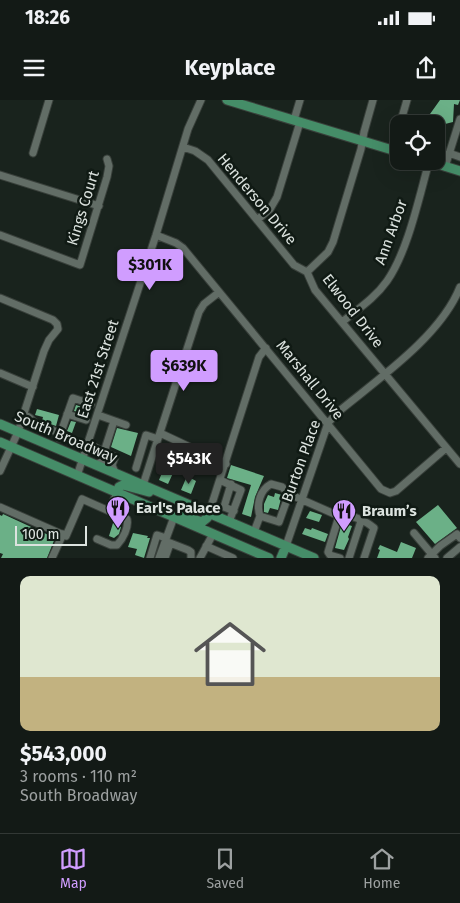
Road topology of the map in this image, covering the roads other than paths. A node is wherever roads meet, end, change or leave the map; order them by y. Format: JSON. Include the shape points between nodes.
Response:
{"nodes":[{"id":1,"x":49,"y":100,"type":"edge"},
{"id":2,"x":201,"y":100,"type":"edge"},
{"id":3,"x":228,"y":100,"type":"edge"},
{"id":4,"x":300,"y":100,"type":"edge"},
{"id":5,"x":373,"y":100,"type":"edge"},
{"id":6,"x":407,"y":100,"type":"edge"},
{"id":7,"x":402,"y":115,"type":"edge"},
{"id":8,"x":460,"y":119,"type":"edge"},
{"id":9,"x":297,"y":121,"type":"junction"},
{"id":10,"x":362,"y":141,"type":"junction"},
{"id":11,"x":183,"y":147,"type":"junction"},
{"id":12,"x":390,"y":150,"type":"edge"},
{"id":13,"x":33,"y":153,"type":"dead end"},
{"id":14,"x":449,"y":153,"type":"junction"},
{"id":15,"x":460,"y":157,"type":"edge"},
{"id":16,"x":107,"y":159,"type":"dead end"},
{"id":17,"x":445,"y":167,"type":"joint"},
{"id":18,"x":426,"y":170,"type":"edge"},
{"id":19,"x":460,"y":171,"type":"edge"},
{"id":20,"x":0,"y":175,"type":"edge"},
{"id":21,"x":99,"y":206,"type":"junction"},
{"id":22,"x":258,"y":220,"type":"junction"},
{"id":23,"x":0,"y":235,"type":"edge"},
{"id":24,"x":156,"y":235,"type":"junction"},
{"id":25,"x":307,"y":272,"type":"junction"},
{"id":26,"x":460,"y":287,"type":"edge"},
{"id":27,"x":218,"y":293,"type":"junction"},
{"id":28,"x":0,"y":298,"type":"edge"},
{"id":29,"x":342,"y":322,"type":"junction"},
{"id":30,"x":266,"y":348,"type":"junction"},
{"id":31,"x":0,"y":372,"type":"edge"},
{"id":32,"x":384,"y":374,"type":"junction"},
{"id":33,"x":33,"y":387,"type":"junction"},
{"id":34,"x":91,"y":404,"type":"dead end"},
{"id":35,"x":24,"y":414,"type":"junction"},
{"id":36,"x":67,"y":414,"type":"junction"},
{"id":37,"x":98,"y":415,"type":"junction"},
{"id":38,"x":86,"y":420,"type":"dead end"},
{"id":39,"x":114,"y":421,"type":"junction"},
{"id":40,"x":328,"y":423,"type":"junction"},
{"id":41,"x":0,"y":424,"type":"edge"},
{"id":42,"x":126,"y":425,"type":"dead end"},
{"id":43,"x":18,"y":432,"type":"junction"},
{"id":44,"x":159,"y":436,"type":"junction"},
{"id":45,"x":0,"y":442,"type":"edge"},
{"id":46,"x":88,"y":444,"type":"junction"},
{"id":47,"x":10,"y":447,"type":"junction"},
{"id":48,"x":446,"y":448,"type":"junction"},
{"id":49,"x":105,"y":453,"type":"junction"},
{"id":50,"x":83,"y":460,"type":"junction"},
{"id":51,"x":226,"y":464,"type":"junction"},
{"id":52,"x":460,"y":464,"type":"edge"},
{"id":53,"x":96,"y":465,"type":"junction"},
{"id":54,"x":136,"y":468,"type":"dead end"},
{"id":55,"x":0,"y":471,"type":"edge"},
{"id":56,"x":114,"y":473,"type":"junction"},
{"id":57,"x":77,"y":476,"type":"junction"},
{"id":58,"x":220,"y":480,"type":"junction"},
{"id":59,"x":231,"y":484,"type":"junction"},
{"id":60,"x":142,"y":485,"type":"junction"},
{"id":61,"x":117,"y":493,"type":"junction"},
{"id":62,"x":289,"y":494,"type":"junction"},
{"id":63,"x":168,"y":496,"type":"junction"},
{"id":64,"x":301,"y":500,"type":"junction"},
{"id":65,"x":0,"y":507,"type":"edge"},
{"id":66,"x":109,"y":510,"type":"junction"},
{"id":67,"x":234,"y":511,"type":"junction"},
{"id":68,"x":209,"y":513,"type":"junction"},
{"id":69,"x":170,"y":515,"type":"junction"},
{"id":70,"x":260,"y":516,"type":"junction"},
{"id":71,"x":339,"y":516,"type":"junction"},
{"id":72,"x":361,"y":521,"type":"junction"},
{"id":73,"x":229,"y":522,"type":"junction"},
{"id":74,"x":254,"y":532,"type":"junction"},
{"id":75,"x":414,"y":533,"type":"dead end"},
{"id":76,"x":63,"y":534,"type":"junction"},
{"id":77,"x":213,"y":534,"type":"junction"},
{"id":78,"x":460,"y":538,"type":"edge"},
{"id":79,"x":97,"y":539,"type":"dead end"},
{"id":80,"x":167,"y":541,"type":"junction"},
{"id":81,"x":206,"y":546,"type":"junction"},
{"id":82,"x":286,"y":546,"type":"junction"},
{"id":83,"x":460,"y":547,"type":"edge"},
{"id":84,"x":329,"y":557,"type":"edge"},
{"id":85,"x":431,"y":557,"type":"edge"},
{"id":86,"x":52,"y":558,"type":"edge"},
{"id":87,"x":150,"y":558,"type":"edge"},
{"id":88,"x":159,"y":558,"type":"edge"},
{"id":89,"x":165,"y":558,"type":"edge"},
{"id":90,"x":191,"y":558,"type":"edge"},
{"id":91,"x":200,"y":558,"type":"edge"},
{"id":92,"x":233,"y":558,"type":"edge"},
{"id":93,"x":269,"y":558,"type":"edge"},
{"id":94,"x":281,"y":558,"type":"edge"},
{"id":95,"x":314,"y":558,"type":"edge"},
{"id":96,"x":340,"y":558,"type":"edge"},
{"id":97,"x":349,"y":558,"type":"edge"},
{"id":98,"x":364,"y":558,"type":"edge"},
{"id":99,"x":447,"y":558,"type":"edge"}],
"edges":[{"from":1,"to":13,"type":"street"},
{"from":2,"to":11,"type":"street","name":"East 21st Street"},
{"from":3,"to":9,"type":"main road"},
{"from":4,"to":9,"type":"street"},
{"from":5,"to":10,"type":"street","name":"Elwood Drive"},
{"from":6,"to":7,"type":"street"},
{"from":8,"to":14,"type":"street"},
{"from":9,"to":10,"type":"main road"},
{"from":9,"to":22,"type":"street","via":[[277,197]]},
{"from":10,"to":12,"type":"main road"},
{"from":10,"to":25,"type":"street","name":"Elwood Drive","via":[[333,242],[328,252]]},
{"from":11,"to":22,"type":"street","name":"Henderson Drive","via":[[208,160]]},
{"from":11,"to":24,"type":"street","name":"East 21st Street"},
{"from":14,"to":15,"type":"street"},
{"from":14,"to":17,"type":"street"},
{"from":16,"to":21,"type":"street","name":"Kings Court","via":[[109,166]]},
{"from":17,"to":19,"type":"main road"},
{"from":18,"to":29,"type":"street","name":"Ann Arbor","via":[[396,267],[371,300]]},
{"from":20,"to":21,"type":"street"},
{"from":21,"to":23,"type":"street","name":"Kings Court","via":[[80,265]]},
{"from":22,"to":25,"type":"street","name":"Henderson Drive","via":[[294,264]]},
{"from":24,"to":27,"type":"street","name":"Marshall Drive","via":[[182,248]]},
{"from":24,"to":37,"type":"street","name":"East 21st Street"},
{"from":25,"to":29,"type":"street","name":"Elwood Drive","via":[[315,290]]},
{"from":26,"to":32,"type":"street","name":"Burton Place","via":[[438,324]]},
{"from":27,"to":30,"type":"street","name":"Marshall Drive"},
{"from":27,"to":44,"type":"street","via":[[199,312]]},
{"from":28,"to":33,"type":"street","via":[[57,324],[58,329],[44,351]]},
{"from":29,"to":32,"type":"street","name":"Elwood Drive"},
{"from":30,"to":40,"type":"street","name":"Marshall Drive"},
{"from":30,"to":51,"type":"street","via":[[259,357]]},
{"from":31,"to":33,"type":"street"},
{"from":32,"to":40,"type":"street","name":"Burton Place"},
{"from":32,"to":48,"type":"street","name":"Elwood Drive"},
{"from":33,"to":35,"type":"street"},
{"from":34,"to":36,"type":"street","via":[[73,398]]},
{"from":35,"to":36,"type":"street","via":[[58,435]]},
{"from":35,"to":43,"type":"street"},
{"from":36,"to":38,"type":"street"},
{"from":37,"to":39,"type":"street"},
{"from":37,"to":46,"type":"street","name":"East 21st Street"},
{"from":39,"to":42,"type":"street"},
{"from":39,"to":49,"type":"street"},
{"from":40,"to":48,"type":"street","name":"Marshall Drive","via":[[381,489],[390,493]]},
{"from":40,"to":64,"type":"street","name":"Burton Place"},
{"from":41,"to":43,"type":"main road","name":"South Broadway"},
{"from":43,"to":47,"type":"street"},
{"from":43,"to":50,"type":"main road","name":"South Broadway"},
{"from":44,"to":51,"type":"street"},
{"from":44,"to":54,"type":"street","via":[[146,435]]},
{"from":44,"to":60,"type":"street"},
{"from":45,"to":47,"type":"main road","name":"South Broadway"},
{"from":46,"to":49,"type":"street"},
{"from":46,"to":50,"type":"street","name":"East 21st Street"},
{"from":47,"to":55,"type":"street"},
{"from":47,"to":57,"type":"main road","name":"South Broadway"},
{"from":48,"to":52,"type":"street","name":"Elwood Drive"},
{"from":49,"to":53,"type":"street","via":[[103,461]]},
{"from":49,"to":56,"type":"street","via":[[115,457]]},
{"from":50,"to":53,"type":"main road","name":"South Broadway"},
{"from":50,"to":57,"type":"street","name":"East 21st Street"},
{"from":51,"to":58,"type":"street"},
{"from":53,"to":56,"type":"main road","name":"South Broadway"},
{"from":56,"to":60,"type":"main road","name":"South Broadway"},
{"from":57,"to":61,"type":"main road","name":"South Broadway"},
{"from":58,"to":59,"type":"street"},
{"from":58,"to":68,"type":"street"},
{"from":59,"to":67,"type":"street","via":[[241,490]]},
{"from":59,"to":67,"type":"street","via":[[224,507]]},
{"from":60,"to":63,"type":"main road","name":"South Broadway"},
{"from":61,"to":63,"type":"main road","via":[[123,485]]},
{"from":61,"to":66,"type":"street"},
{"from":61,"to":69,"type":"main road","name":"South Broadway"},
{"from":62,"to":64,"type":"street"},
{"from":62,"to":70,"type":"street","via":[[279,522]]},
{"from":62,"to":70,"type":"street","via":[[282,487],[271,484],[266,487],[257,507]]},
{"from":63,"to":68,"type":"main road","name":"South Broadway"},
{"from":64,"to":71,"type":"street"},
{"from":64,"to":82,"type":"street","name":"Burton Place"},
{"from":65,"to":76,"type":"street"},
{"from":66,"to":76,"type":"street","via":[[82,499],[66,536]]},
{"from":66,"to":79,"type":"street","via":[[127,519],[128,524],[121,540],[114,546]]},
{"from":67,"to":73,"type":"street"},
{"from":68,"to":69,"type":"main road","via":[[202,522]]},
{"from":68,"to":73,"type":"main road","name":"South Broadway"},
{"from":69,"to":77,"type":"main road","name":"South Broadway"},
{"from":69,"to":80,"type":"street"},
{"from":70,"to":74,"type":"street"},
{"from":71,"to":72,"type":"street","via":[[344,514]]},
{"from":71,"to":84,"type":"street"},
{"from":72,"to":97,"type":"street"},
{"from":72,"to":98,"type":"street","via":[[374,528]]},
{"from":73,"to":74,"type":"main road","name":"South Broadway"},
{"from":74,"to":82,"type":"main road","name":"South Broadway"},
{"from":75,"to":85,"type":"street"},
{"from":76,"to":86,"type":"street"},
{"from":77,"to":81,"type":"street"},
{"from":77,"to":93,"type":"main road","name":"South Broadway"},
{"from":78,"to":85,"type":"street","via":[[457,534]]},
{"from":80,"to":87,"type":"street","via":[[157,535]]},
{"from":80,"to":88,"type":"street"},
{"from":80,"to":89,"type":"street"},
{"from":80,"to":90,"type":"street","via":[[188,550]]},
{"from":81,"to":91,"type":"street"},
{"from":81,"to":92,"type":"street"},
{"from":82,"to":94,"type":"main road"},
{"from":82,"to":95,"type":"main road","name":"South Broadway"},
{"from":83,"to":99,"type":"street"},
{"from":84,"to":96,"type":"street"}]}
